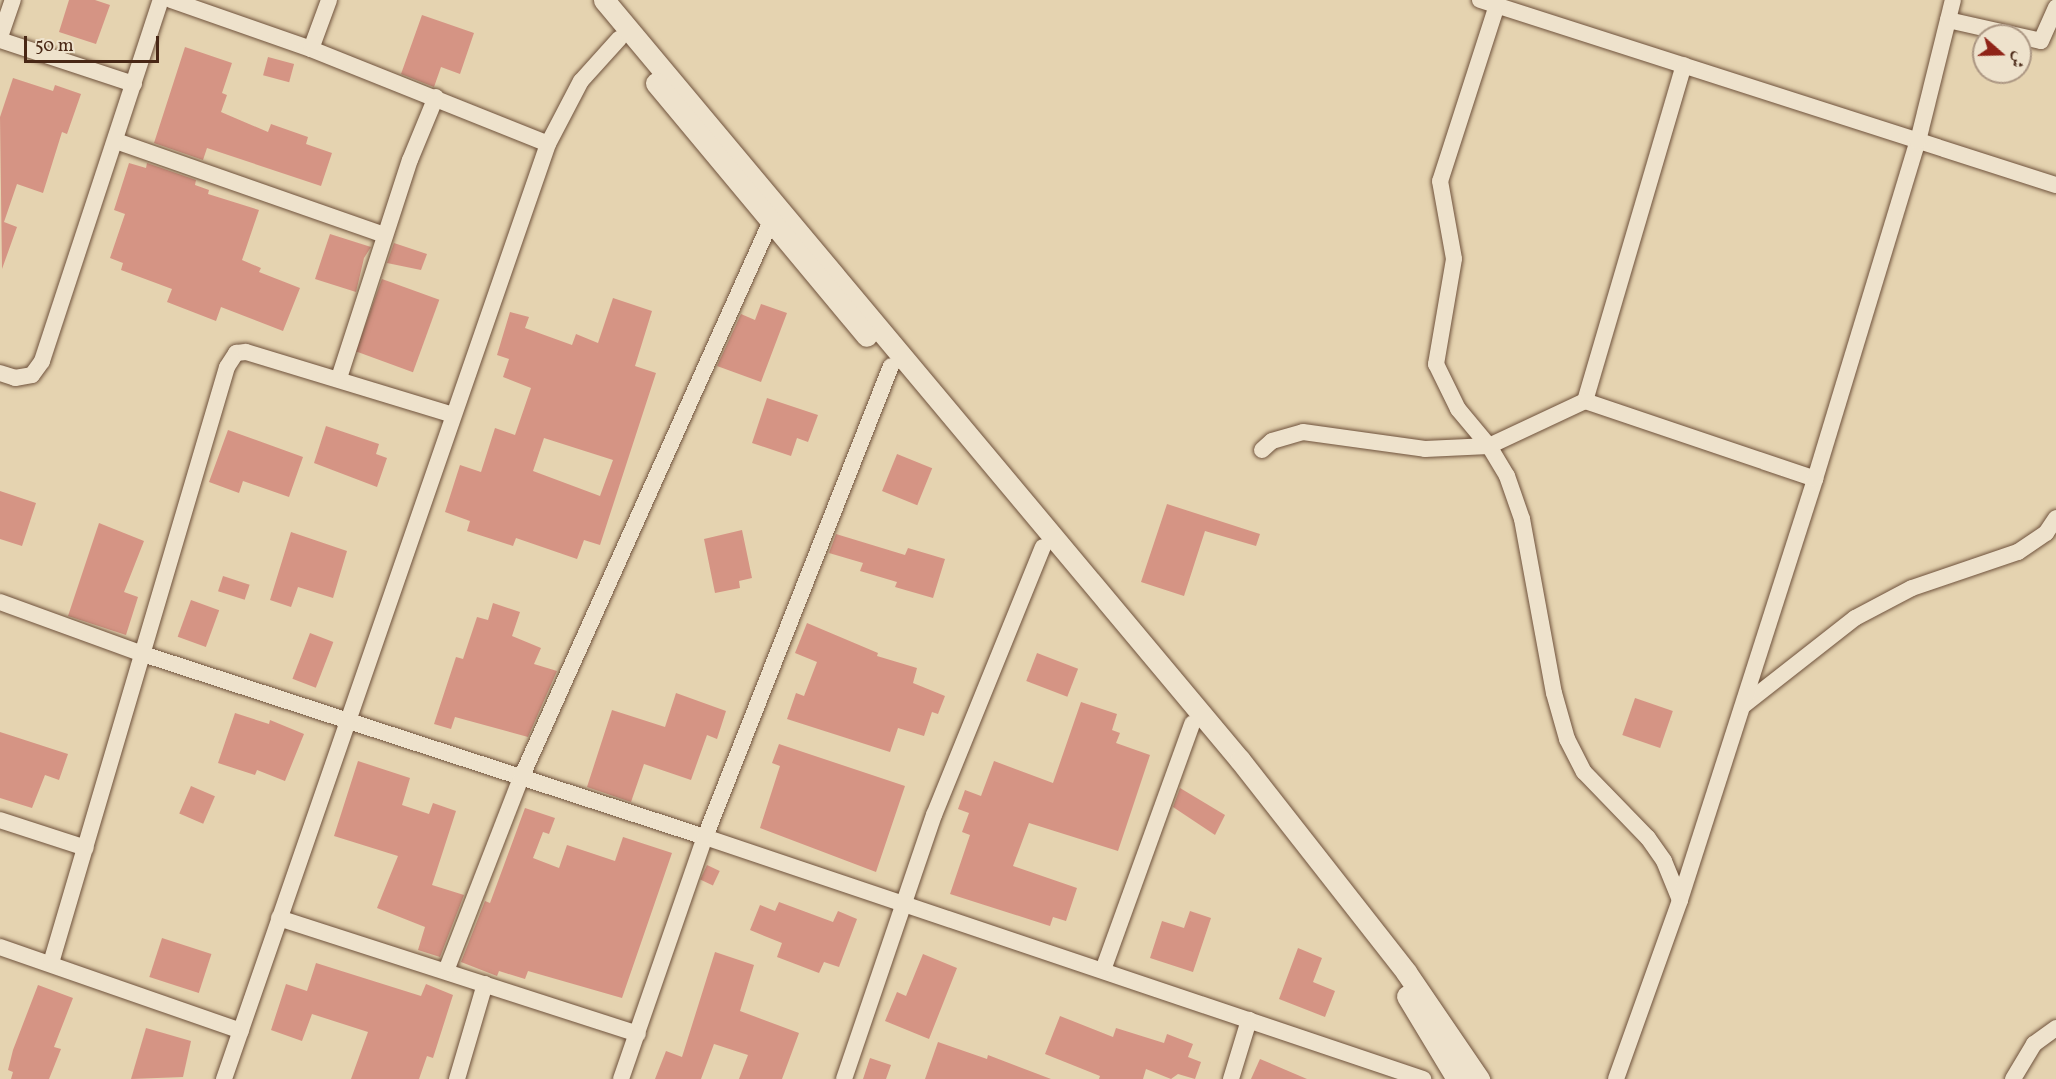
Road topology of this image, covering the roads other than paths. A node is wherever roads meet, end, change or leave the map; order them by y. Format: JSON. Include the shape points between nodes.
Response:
{"nodes":[{"id":1,"x":13,"y":0,"type":"edge"},
{"id":2,"x":161,"y":0,"type":"edge"},
{"id":3,"x":171,"y":0,"type":"edge"},
{"id":4,"x":329,"y":0,"type":"edge"},
{"id":5,"x":587,"y":0,"type":"edge"},
{"id":6,"x":604,"y":0,"type":"edge"},
{"id":7,"x":1480,"y":0,"type":"edge"},
{"id":8,"x":1953,"y":0,"type":"edge"},
{"id":9,"x":1497,"y":6,"type":"junction"},
{"id":10,"x":1522,"y":6,"type":"edge"},
{"id":11,"x":2056,"y":7,"type":"edge"},
{"id":12,"x":1948,"y":20,"type":"junction"},
{"id":13,"x":0,"y":39,"type":"edge"},
{"id":14,"x":619,"y":39,"type":"junction"},
{"id":15,"x":311,"y":49,"type":"junction"},
{"id":16,"x":1684,"y":65,"type":"junction"},
{"id":17,"x":134,"y":84,"type":"junction"},
{"id":18,"x":436,"y":97,"type":"junction"},
{"id":19,"x":116,"y":141,"type":"junction"},
{"id":20,"x":1918,"y":141,"type":"junction"},
{"id":21,"x":548,"y":144,"type":"junction"},
{"id":22,"x":718,"y":145,"type":"junction"},
{"id":23,"x":2056,"y":185,"type":"edge"},
{"id":24,"x":771,"y":221,"type":"junction"},
{"id":25,"x":384,"y":235,"type":"junction"},
{"id":26,"x":891,"y":366,"type":"junction"},
{"id":27,"x":0,"y":373,"type":"edge"},
{"id":28,"x":339,"y":378,"type":"junction"},
{"id":29,"x":1585,"y":401,"type":"junction"},
{"id":30,"x":453,"y":415,"type":"junction"},
{"id":31,"x":1489,"y":446,"type":"junction"},
{"id":32,"x":1262,"y":450,"type":"dead end"},
{"id":33,"x":1815,"y":479,"type":"junction"},
{"id":34,"x":2056,"y":518,"type":"edge"},
{"id":35,"x":1043,"y":547,"type":"junction"},
{"id":36,"x":0,"y":602,"type":"edge"},
{"id":37,"x":143,"y":654,"type":"junction"},
{"id":38,"x":1744,"y":705,"type":"junction"},
{"id":39,"x":347,"y":721,"type":"junction"},
{"id":40,"x":1192,"y":724,"type":"junction"},
{"id":41,"x":521,"y":778,"type":"junction"},
{"id":42,"x":0,"y":820,"type":"edge"},
{"id":43,"x":705,"y":837,"type":"junction"},
{"id":44,"x":86,"y":848,"type":"junction"},
{"id":45,"x":1680,"y":900,"type":"junction"},
{"id":46,"x":902,"y":904,"type":"junction"},
{"id":47,"x":279,"y":918,"type":"junction"},
{"id":48,"x":0,"y":947,"type":"edge"},
{"id":49,"x":51,"y":963,"type":"junction"},
{"id":50,"x":1103,"y":970,"type":"junction"},
{"id":51,"x":446,"y":971,"type":"junction"},
{"id":52,"x":485,"y":984,"type":"junction"},
{"id":53,"x":1249,"y":1020,"type":"junction"},
{"id":54,"x":2056,"y":1028,"type":"edge"},
{"id":55,"x":241,"y":1030,"type":"junction"},
{"id":56,"x":638,"y":1034,"type":"junction"},
{"id":57,"x":224,"y":1079,"type":"edge"},
{"id":58,"x":457,"y":1079,"type":"edge"},
{"id":59,"x":621,"y":1079,"type":"edge"},
{"id":60,"x":844,"y":1079,"type":"edge"},
{"id":61,"x":1231,"y":1079,"type":"edge"},
{"id":62,"x":1424,"y":1079,"type":"edge"},
{"id":63,"x":1456,"y":1079,"type":"edge"},
{"id":64,"x":1479,"y":1079,"type":"edge"},
{"id":65,"x":1616,"y":1079,"type":"edge"},
{"id":66,"x":2013,"y":1079,"type":"edge"}],
"edges":[{"from":1,"to":13,"type":"street"},
{"from":2,"to":17,"type":"street"},
{"from":3,"to":15,"type":"street"},
{"from":4,"to":15,"type":"street"},
{"from":5,"to":14,"type":"street"},
{"from":6,"to":22,"type":"street"},
{"from":7,"to":9,"type":"street"},
{"from":8,"to":12,"type":"street"},
{"from":9,"to":10,"type":"street"},
{"from":9,"to":31,"type":"street","via":[[1440,181],[1454,259],[1436,364],[1458,409]]},
{"from":10,"to":16,"type":"street"},
{"from":11,"to":12,"type":"street","via":[[2041,41]]},
{"from":12,"to":20,"type":"street"},
{"from":13,"to":17,"type":"street"},
{"from":14,"to":21,"type":"street","via":[[581,81]]},
{"from":14,"to":22,"type":"street"},
{"from":15,"to":18,"type":"street"},
{"from":16,"to":20,"type":"street"},
{"from":16,"to":29,"type":"street"},
{"from":17,"to":19,"type":"street"},
{"from":18,"to":21,"type":"street"},
{"from":18,"to":25,"type":"street"},
{"from":19,"to":25,"type":"street"},
{"from":19,"to":27,"type":"street","via":[[42,361],[32,375],[15,378]]},
{"from":20,"to":23,"type":"street"},
{"from":20,"to":33,"type":"street"},
{"from":21,"to":30,"type":"street"},
{"from":22,"to":24,"type":"street"},
{"from":22,"to":64,"type":"street","via":[[1240,760],[1406,972]]},
{"from":24,"to":26,"type":"street"},
{"from":24,"to":41,"type":"street"},
{"from":25,"to":28,"type":"street"},
{"from":26,"to":35,"type":"street"},
{"from":26,"to":43,"type":"street"},
{"from":28,"to":30,"type":"street"},
{"from":28,"to":37,"type":"street","via":[[246,352],[236,353],[226,367]]},
{"from":29,"to":31,"type":"street"},
{"from":29,"to":33,"type":"street"},
{"from":30,"to":39,"type":"street"},
{"from":31,"to":32,"type":"street","via":[[1425,449],[1303,432],[1272,441]]},
{"from":31,"to":45,"type":"street","via":[[1507,476],[1522,519],[1554,693],[1567,739],[1584,772],[1648,838],[1664,861]]},
{"from":33,"to":38,"type":"street"},
{"from":34,"to":38,"type":"street","via":[[2046,533],[2018,552],[1912,588],[1855,618]]},
{"from":35,"to":40,"type":"street"},
{"from":35,"to":46,"type":"street","via":[[977,704]]},
{"from":36,"to":37,"type":"street"},
{"from":37,"to":39,"type":"street"},
{"from":37,"to":44,"type":"street"},
{"from":38,"to":45,"type":"street"},
{"from":39,"to":41,"type":"street"},
{"from":39,"to":47,"type":"street"},
{"from":40,"to":50,"type":"street"},
{"from":40,"to":63,"type":"street","via":[[1316,874],[1398,983]]},
{"from":41,"to":43,"type":"street"},
{"from":41,"to":51,"type":"street"},
{"from":42,"to":44,"type":"street"},
{"from":43,"to":46,"type":"street"},
{"from":43,"to":56,"type":"street"},
{"from":44,"to":49,"type":"street"},
{"from":45,"to":65,"type":"street"},
{"from":46,"to":50,"type":"street"},
{"from":46,"to":60,"type":"street"},
{"from":47,"to":51,"type":"street"},
{"from":47,"to":55,"type":"street"},
{"from":48,"to":49,"type":"street"},
{"from":49,"to":55,"type":"street"},
{"from":50,"to":53,"type":"street"},
{"from":51,"to":52,"type":"street"},
{"from":52,"to":56,"type":"street"},
{"from":52,"to":58,"type":"street"},
{"from":53,"to":61,"type":"street"},
{"from":53,"to":62,"type":"street"},
{"from":54,"to":66,"type":"street","via":[[2034,1044]]},
{"from":55,"to":57,"type":"street"},
{"from":56,"to":59,"type":"street"}]}
